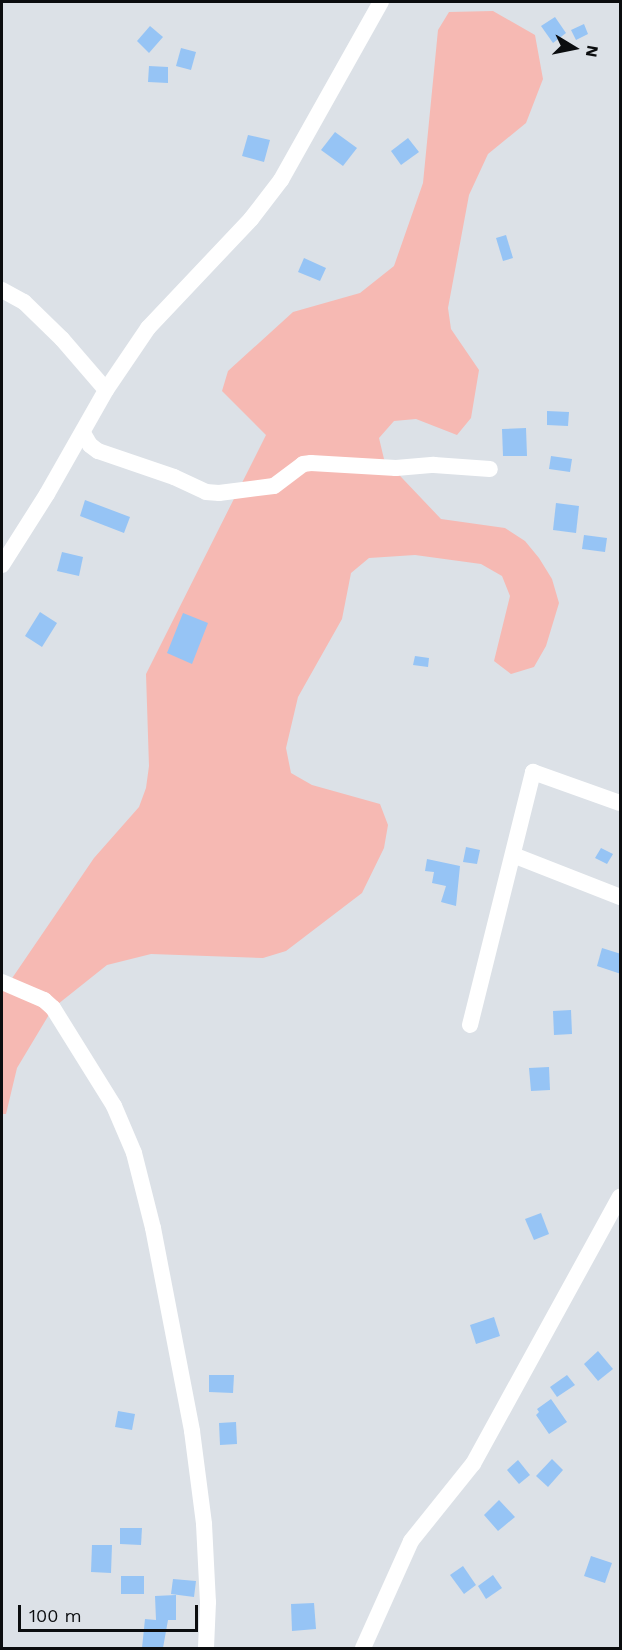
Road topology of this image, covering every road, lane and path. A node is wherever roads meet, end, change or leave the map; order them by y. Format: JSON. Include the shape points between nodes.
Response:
{"nodes":[{"id":1,"x":381,"y":2,"type":"edge"},
{"id":2,"x":2,"y":290,"type":"edge"},
{"id":3,"x":106,"y":390,"type":"junction"},
{"id":4,"x":83,"y":433,"type":"junction"},
{"id":5,"x":490,"y":470,"type":"dead end"},
{"id":6,"x":2,"y":565,"type":"edge"},
{"id":7,"x":621,"y":804,"type":"edge"},
{"id":8,"x":513,"y":855,"type":"junction"},
{"id":9,"x":621,"y":897,"type":"edge"},
{"id":10,"x":2,"y":982,"type":"edge"},
{"id":11,"x":470,"y":1025,"type":"dead end"},
{"id":12,"x":621,"y":1197,"type":"edge"},
{"id":13,"x":206,"y":1648,"type":"edge"},
{"id":14,"x":363,"y":1648,"type":"edge"}],
"edges":[{"from":1,"to":3,"type":"street","via":[[281,180],[251,219],[148,328]]},
{"from":2,"to":3,"type":"street","via":[[24,302],[47,324]]},
{"from":3,"to":4,"type":"street"},
{"from":4,"to":5,"type":"street","via":[[98,451],[206,492],[274,486],[303,464],[311,463]]},
{"from":4,"to":6,"type":"street"},
{"from":7,"to":8,"type":"street","via":[[533,772]]},
{"from":8,"to":9,"type":"street"},
{"from":8,"to":11,"type":"street"},
{"from":10,"to":13,"type":"street","via":[[54,1008],[114,1106],[134,1153],[192,1431],[204,1524]]},
{"from":12,"to":14,"type":"street","via":[[472,1464],[411,1541]]}]}
